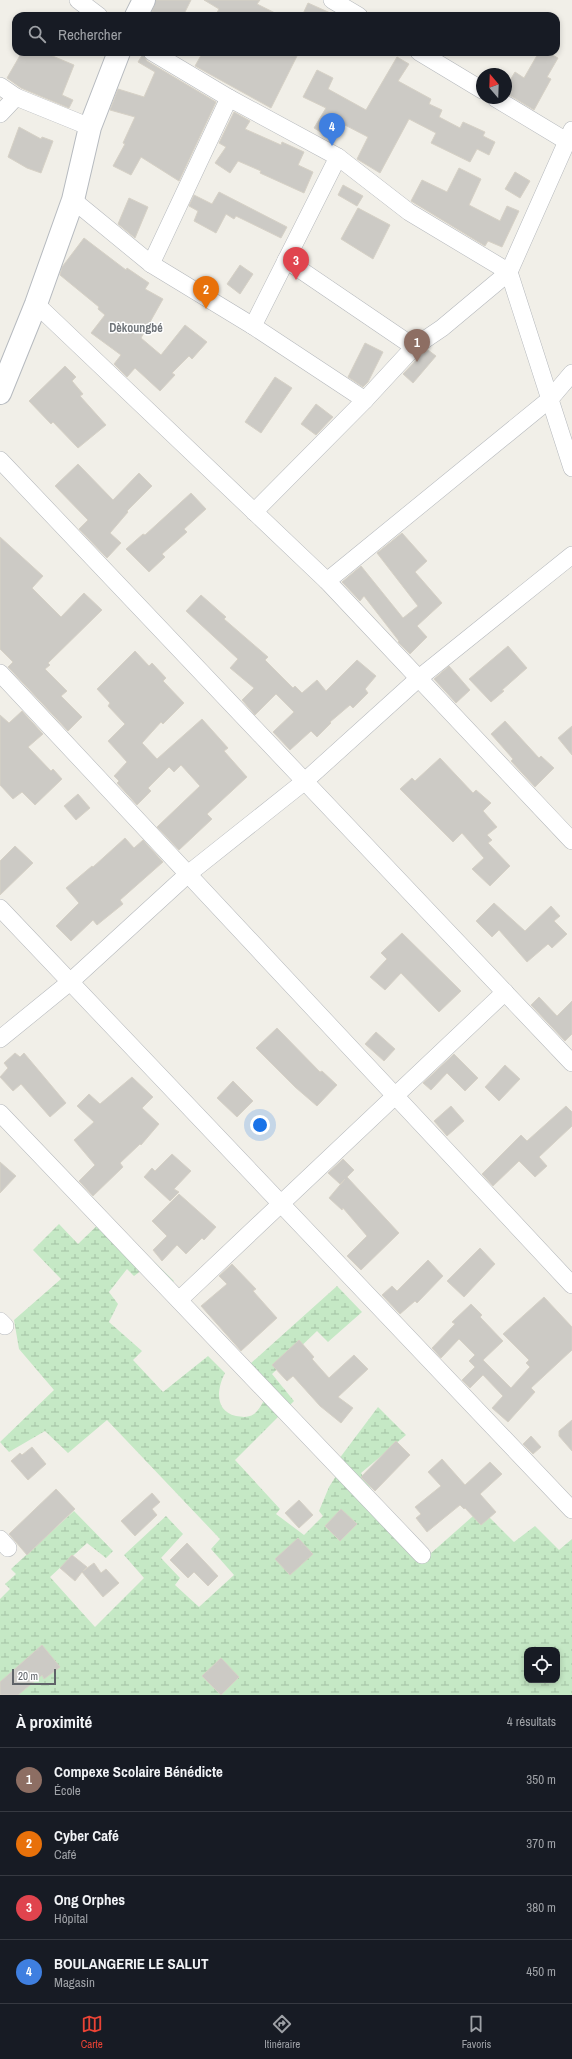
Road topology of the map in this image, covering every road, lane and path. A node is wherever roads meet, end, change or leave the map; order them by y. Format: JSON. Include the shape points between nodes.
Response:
{"nodes":[{"id":1,"x":78,"y":0,"type":"edge"},
{"id":2,"x":144,"y":0,"type":"edge"},
{"id":3,"x":332,"y":0,"type":"edge"},
{"id":4,"x":94,"y":12,"type":"edge"},
{"id":5,"x":138,"y":12,"type":"edge"},
{"id":6,"x":352,"y":12,"type":"edge"},
{"id":7,"x":117,"y":56,"type":"edge"},
{"id":8,"x":159,"y":56,"type":"edge"},
{"id":9,"x":426,"y":56,"type":"edge"},
{"id":10,"x":0,"y":86,"type":"edge"},
{"id":11,"x":476,"y":86,"type":"edge"},
{"id":12,"x":16,"y":97,"type":"junction"},
{"id":13,"x":229,"y":98,"type":"junction"},
{"id":14,"x":507,"y":104,"type":"edge"},
{"id":15,"x":0,"y":114,"type":"edge"},
{"id":16,"x":90,"y":127,"type":"junction"},
{"id":17,"x":570,"y":136,"type":"edge"},
{"id":18,"x":338,"y":157,"type":"junction"},
{"id":19,"x":73,"y":200,"type":"junction"},
{"id":20,"x":286,"y":260,"type":"junction"},
{"id":21,"x":151,"y":264,"type":"junction"},
{"id":22,"x":509,"y":272,"type":"junction"},
{"id":23,"x":36,"y":304,"type":"junction"},
{"id":24,"x":253,"y":326,"type":"junction"},
{"id":25,"x":414,"y":348,"type":"junction"},
{"id":26,"x":572,"y":373,"type":"edge"},
{"id":27,"x":0,"y":393,"type":"edge"},
{"id":28,"x":550,"y":398,"type":"junction"},
{"id":29,"x":365,"y":400,"type":"junction"},
{"id":30,"x":0,"y":460,"type":"edge"},
{"id":31,"x":572,"y":468,"type":"edge"},
{"id":32,"x":254,"y":512,"type":"junction"},
{"id":33,"x":572,"y":555,"type":"edge"},
{"id":34,"x":327,"y":581,"type":"junction"},
{"id":35,"x":0,"y":673,"type":"edge"},
{"id":36,"x":419,"y":678,"type":"junction"},
{"id":37,"x":304,"y":781,"type":"junction"},
{"id":38,"x":572,"y":841,"type":"edge"},
{"id":39,"x":188,"y":874,"type":"junction"},
{"id":40,"x":0,"y":908,"type":"edge"},
{"id":41,"x":70,"y":982,"type":"junction"},
{"id":42,"x":505,"y":992,"type":"junction"},
{"id":43,"x":0,"y":1039,"type":"edge"},
{"id":44,"x":572,"y":1063,"type":"edge"},
{"id":45,"x":395,"y":1096,"type":"junction"},
{"id":46,"x":0,"y":1113,"type":"edge"},
{"id":47,"x":281,"y":1204,"type":"junction"},
{"id":48,"x":572,"y":1285,"type":"edge"},
{"id":49,"x":179,"y":1300,"type":"junction"},
{"id":50,"x":572,"y":1510,"type":"edge"},
{"id":51,"x":422,"y":1554,"type":"dead end"}],
"edges":[{"from":1,"to":4,"type":"street"},
{"from":2,"to":5,"type":"street"},
{"from":3,"to":6,"type":"street"},
{"from":7,"to":16,"type":"street"},
{"from":8,"to":13,"type":"street"},
{"from":9,"to":11,"type":"street"},
{"from":10,"to":12,"type":"street"},
{"from":12,"to":15,"type":"street"},
{"from":12,"to":16,"type":"street"},
{"from":13,"to":18,"type":"street"},
{"from":13,"to":21,"type":"street"},
{"from":14,"to":17,"type":"street"},
{"from":16,"to":19,"type":"street"},
{"from":17,"to":22,"type":"street"},
{"from":18,"to":20,"type":"street"},
{"from":18,"to":22,"type":"street","via":[[409,212]]},
{"from":19,"to":21,"type":"street"},
{"from":19,"to":23,"type":"street"},
{"from":20,"to":24,"type":"street"},
{"from":20,"to":25,"type":"street"},
{"from":21,"to":24,"type":"street"},
{"from":22,"to":25,"type":"street"},
{"from":22,"to":28,"type":"street"},
{"from":23,"to":27,"type":"street"},
{"from":23,"to":32,"type":"street"},
{"from":24,"to":29,"type":"street"},
{"from":25,"to":29,"type":"street"},
{"from":26,"to":28,"type":"street"},
{"from":28,"to":31,"type":"street"},
{"from":28,"to":34,"type":"street"},
{"from":29,"to":32,"type":"street"},
{"from":30,"to":37,"type":"street"},
{"from":32,"to":34,"type":"street"},
{"from":33,"to":36,"type":"street"},
{"from":34,"to":36,"type":"street"},
{"from":35,"to":39,"type":"street"},
{"from":36,"to":37,"type":"street"},
{"from":36,"to":38,"type":"street"},
{"from":37,"to":39,"type":"street"},
{"from":37,"to":42,"type":"street"},
{"from":39,"to":41,"type":"street"},
{"from":39,"to":45,"type":"street"},
{"from":40,"to":41,"type":"street"},
{"from":41,"to":43,"type":"street"},
{"from":41,"to":47,"type":"street"},
{"from":42,"to":44,"type":"street"},
{"from":42,"to":45,"type":"street"},
{"from":45,"to":47,"type":"street"},
{"from":45,"to":48,"type":"street"},
{"from":46,"to":49,"type":"street"},
{"from":47,"to":49,"type":"street"},
{"from":47,"to":50,"type":"street"},
{"from":49,"to":51,"type":"street"}]}
